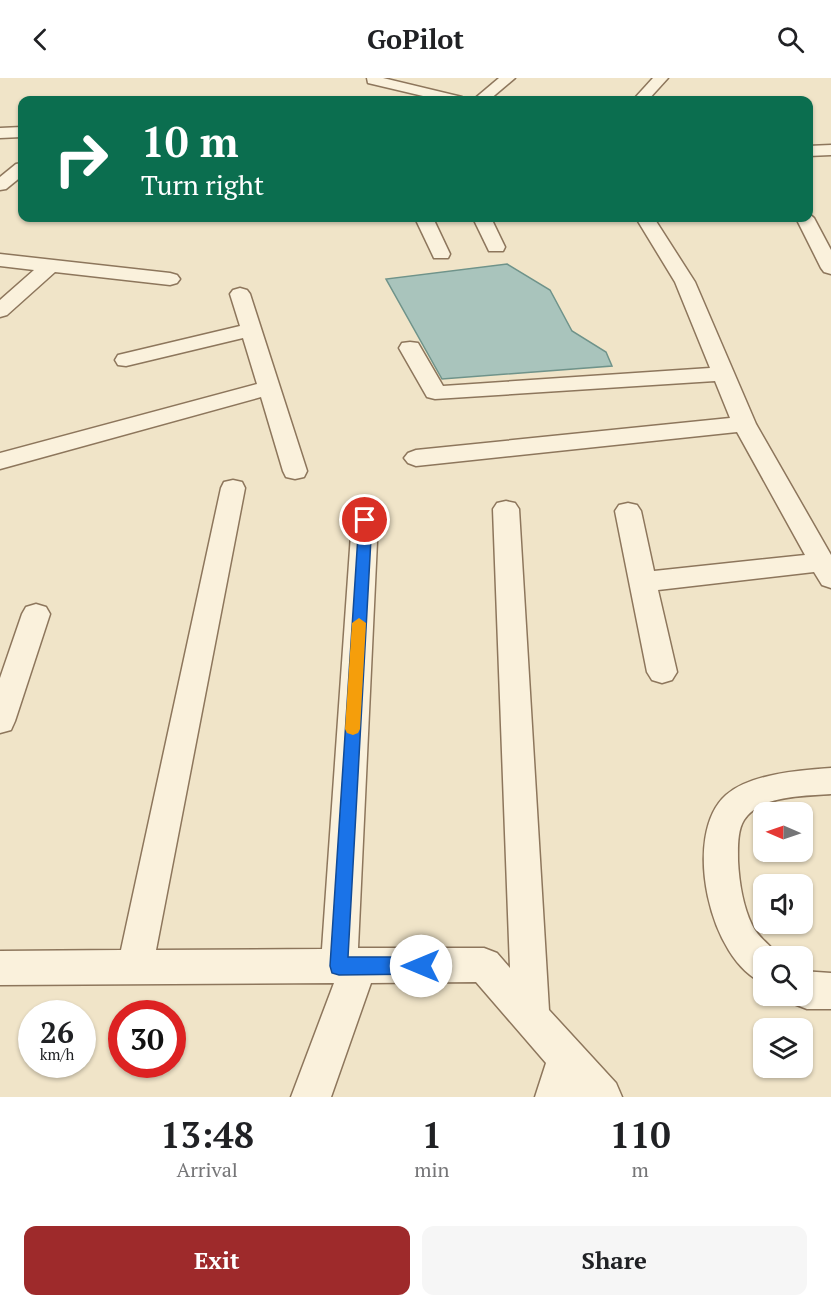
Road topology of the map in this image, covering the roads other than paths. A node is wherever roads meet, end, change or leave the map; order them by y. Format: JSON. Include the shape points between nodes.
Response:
{"nodes":[{"id":1,"x":375,"y":78,"type":"edge"},
{"id":2,"x":508,"y":78,"type":"edge"},
{"id":3,"x":661,"y":78,"type":"edge"},
{"id":4,"x":440,"y":96,"type":"edge"},
{"id":5,"x":485,"y":96,"type":"edge"},
{"id":6,"x":644,"y":96,"type":"edge"},
{"id":7,"x":18,"y":132,"type":"edge"},
{"id":8,"x":0,"y":133,"type":"edge"},
{"id":9,"x":831,"y":150,"type":"edge"},
{"id":10,"x":813,"y":151,"type":"edge"},
{"id":11,"x":426,"y":222,"type":"edge"},
{"id":12,"x":484,"y":222,"type":"edge"},
{"id":13,"x":648,"y":222,"type":"edge"},
{"id":14,"x":807,"y":222,"type":"edge"},
{"id":15,"x":496,"y":247,"type":"dead end"},
{"id":16,"x":441,"y":254,"type":"dead end"},
{"id":17,"x":0,"y":260,"type":"edge"},
{"id":18,"x":50,"y":266,"type":"junction"},
{"id":19,"x":831,"y":268,"type":"edge"},
{"id":20,"x":170,"y":279,"type":"dead end"},
{"id":21,"x":240,"y":294,"type":"dead end"},
{"id":22,"x":0,"y":311,"type":"edge"},
{"id":23,"x":251,"y":330,"type":"junction"},
{"id":24,"x":410,"y":348,"type":"dead end"},
{"id":25,"x":126,"y":360,"type":"dead end"},
{"id":26,"x":723,"y":374,"type":"junction"},
{"id":27,"x":269,"y":388,"type":"junction"},
{"id":28,"x":744,"y":424,"type":"junction"},
{"id":29,"x":416,"y":458,"type":"dead end"},
{"id":30,"x":0,"y":461,"type":"edge"},
{"id":31,"x":295,"y":471,"type":"dead end"},
{"id":32,"x":233,"y":488,"type":"dead end"},
{"id":33,"x":506,"y":509,"type":"dead end"},
{"id":34,"x":628,"y":511,"type":"dead end"},
{"id":35,"x":365,"y":520,"type":"dead end"},
{"id":36,"x":826,"y":570,"type":"edge"},
{"id":37,"x":644,"y":582,"type":"junction"},
{"id":38,"x":36,"y":614,"type":"dead end"},
{"id":39,"x":662,"y":672,"type":"dead end"},
{"id":40,"x":0,"y":722,"type":"edge"},
{"id":41,"x":831,"y":781,"type":"edge"},
{"id":42,"x":753,"y":955,"type":"edge"},
{"id":43,"x":349,"y":966,"type":"junction"},
{"id":44,"x":135,"y":967,"type":"junction"},
{"id":45,"x":0,"y":968,"type":"edge"},
{"id":46,"x":813,"y":991,"type":"edge"},
{"id":47,"x":831,"y":991,"type":"edge"},
{"id":48,"x":531,"y":1018,"type":"junction"},
{"id":49,"x":567,"y":1058,"type":"junction"},
{"id":50,"x":311,"y":1097,"type":"edge"},
{"id":51,"x":555,"y":1097,"type":"edge"},
{"id":52,"x":602,"y":1097,"type":"edge"}],
"edges":[{"from":1,"to":4,"type":"street"},
{"from":2,"to":5,"type":"street"},
{"from":3,"to":6,"type":"street"},
{"from":7,"to":8,"type":"street"},
{"from":9,"to":10,"type":"street"},
{"from":11,"to":16,"type":"street"},
{"from":12,"to":15,"type":"street"},
{"from":13,"to":26,"type":"street","via":[[685,282]]},
{"from":14,"to":19,"type":"street"},
{"from":17,"to":18,"type":"street"},
{"from":18,"to":20,"type":"street"},
{"from":18,"to":22,"type":"street"},
{"from":21,"to":23,"type":"street"},
{"from":23,"to":25,"type":"street"},
{"from":23,"to":27,"type":"street"},
{"from":24,"to":26,"type":"street","via":[[435,392],[441,393]]},
{"from":26,"to":28,"type":"street"},
{"from":27,"to":30,"type":"street"},
{"from":27,"to":31,"type":"street"},
{"from":28,"to":29,"type":"street"},
{"from":28,"to":36,"type":"street"},
{"from":32,"to":44,"type":"street"},
{"from":33,"to":48,"type":"street"},
{"from":34,"to":37,"type":"street"},
{"from":35,"to":43,"type":"street"},
{"from":36,"to":37,"type":"street"},
{"from":37,"to":39,"type":"street"},
{"from":38,"to":40,"type":"street"},
{"from":41,"to":42,"type":"street","via":[[764,792],[736,804],[723,828],[725,902],[741,942]]},
{"from":43,"to":44,"type":"street"},
{"from":43,"to":48,"type":"street","via":[[484,965]]},
{"from":43,"to":50,"type":"street"},
{"from":44,"to":45,"type":"street"},
{"from":46,"to":47,"type":"street"},
{"from":48,"to":49,"type":"street"},
{"from":49,"to":51,"type":"street"},
{"from":49,"to":52,"type":"street"}]}
